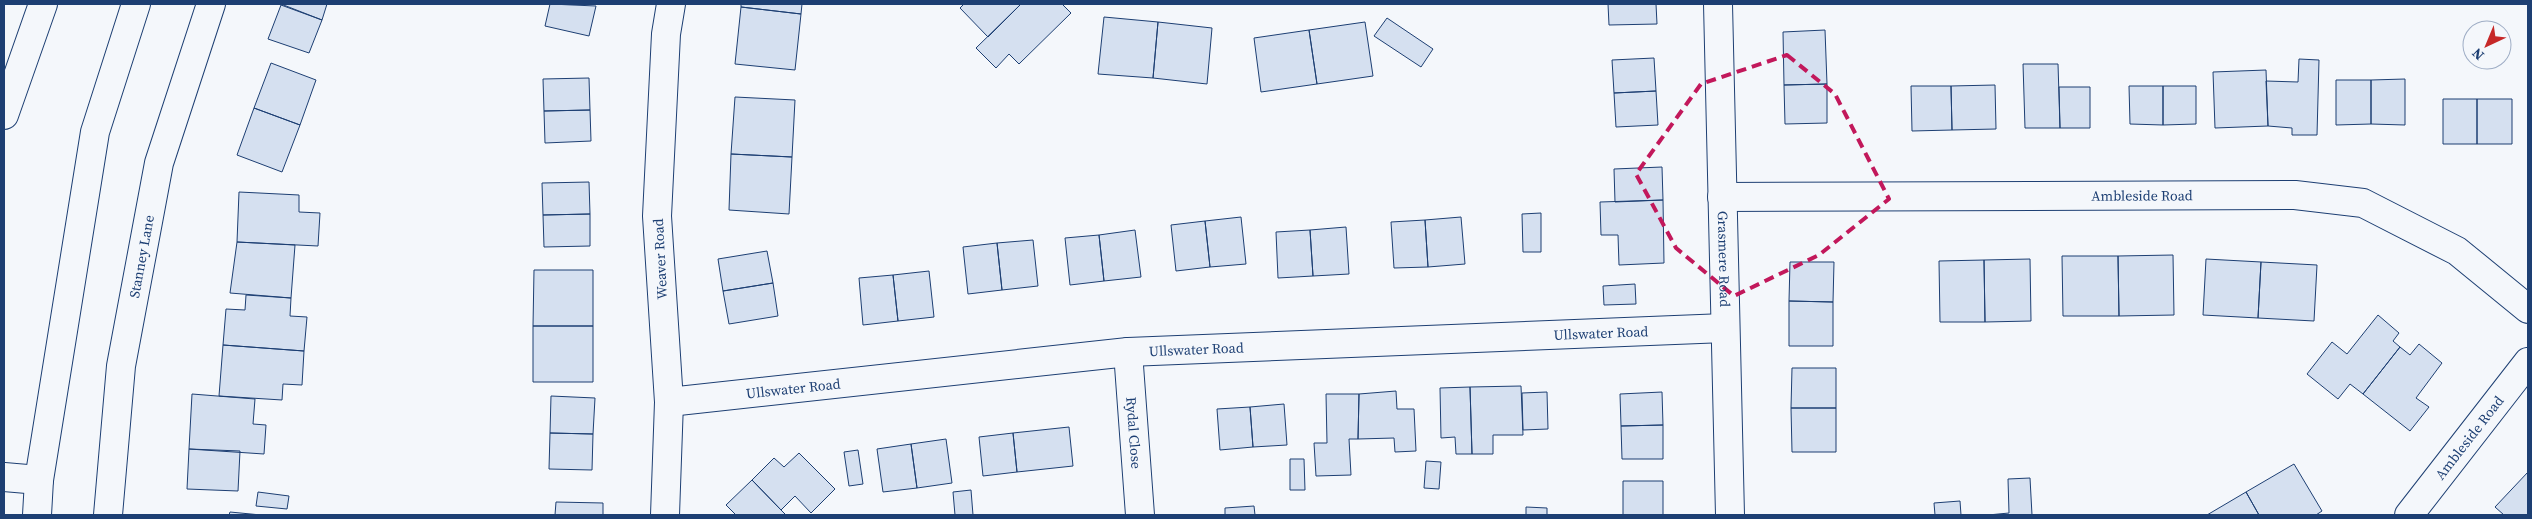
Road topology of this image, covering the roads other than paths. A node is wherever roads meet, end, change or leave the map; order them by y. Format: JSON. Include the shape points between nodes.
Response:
{"nodes":[{"id":1,"x":43,"y":4,"type":"edge"},
{"id":2,"x":136,"y":4,"type":"edge"},
{"id":3,"x":211,"y":4,"type":"edge"},
{"id":4,"x":671,"y":4,"type":"edge"},
{"id":5,"x":1718,"y":4,"type":"edge"},
{"id":6,"x":4,"y":115,"type":"edge"},
{"id":7,"x":1722,"y":196,"type":"junction"},
{"id":8,"x":2528,"y":309,"type":"edge"},
{"id":9,"x":1725,"y":328,"type":"junction"},
{"id":10,"x":1128,"y":352,"type":"junction"},
{"id":11,"x":2528,"y":362,"type":"edge"},
{"id":12,"x":669,"y":402,"type":"junction"},
{"id":13,"x":4,"y":477,"type":"edge"},
{"id":14,"x":39,"y":480,"type":"junction"},
{"id":15,"x":37,"y":515,"type":"edge"},
{"id":16,"x":108,"y":515,"type":"edge"},
{"id":17,"x":665,"y":515,"type":"edge"},
{"id":18,"x":1140,"y":515,"type":"edge"},
{"id":19,"x":1730,"y":515,"type":"edge"},
{"id":20,"x":2409,"y":515,"type":"edge"}],
"edges":[{"from":1,"to":6,"type":"street"},
{"from":2,"to":14,"type":"street","via":[[95,132]]},
{"from":3,"to":16,"type":"street","name":"Stanney Lane","via":[[159,163],[122,366]]},
{"from":4,"to":12,"type":"street","name":"Weaver Road","via":[[666,34],[657,216]]},
{"from":5,"to":7,"type":"street","name":"Grasmere Road"},
{"from":7,"to":8,"type":"street","name":"Ambleside Road","via":[[2295,195],[2363,202],[2457,251]]},
{"from":7,"to":9,"type":"street","name":"Grasmere Road"},
{"from":9,"to":10,"type":"street","name":"Ullswater Road"},
{"from":9,"to":19,"type":"street","name":"Grasmere Road"},
{"from":10,"to":12,"type":"street","name":"Ullswater Road"},
{"from":10,"to":18,"type":"street","name":"Rydal Close"},
{"from":11,"to":20,"type":"street","name":"Ambleside Road"},
{"from":12,"to":17,"type":"street","name":"Weaver Road"},
{"from":13,"to":14,"type":"street"},
{"from":14,"to":15,"type":"street"}]}
